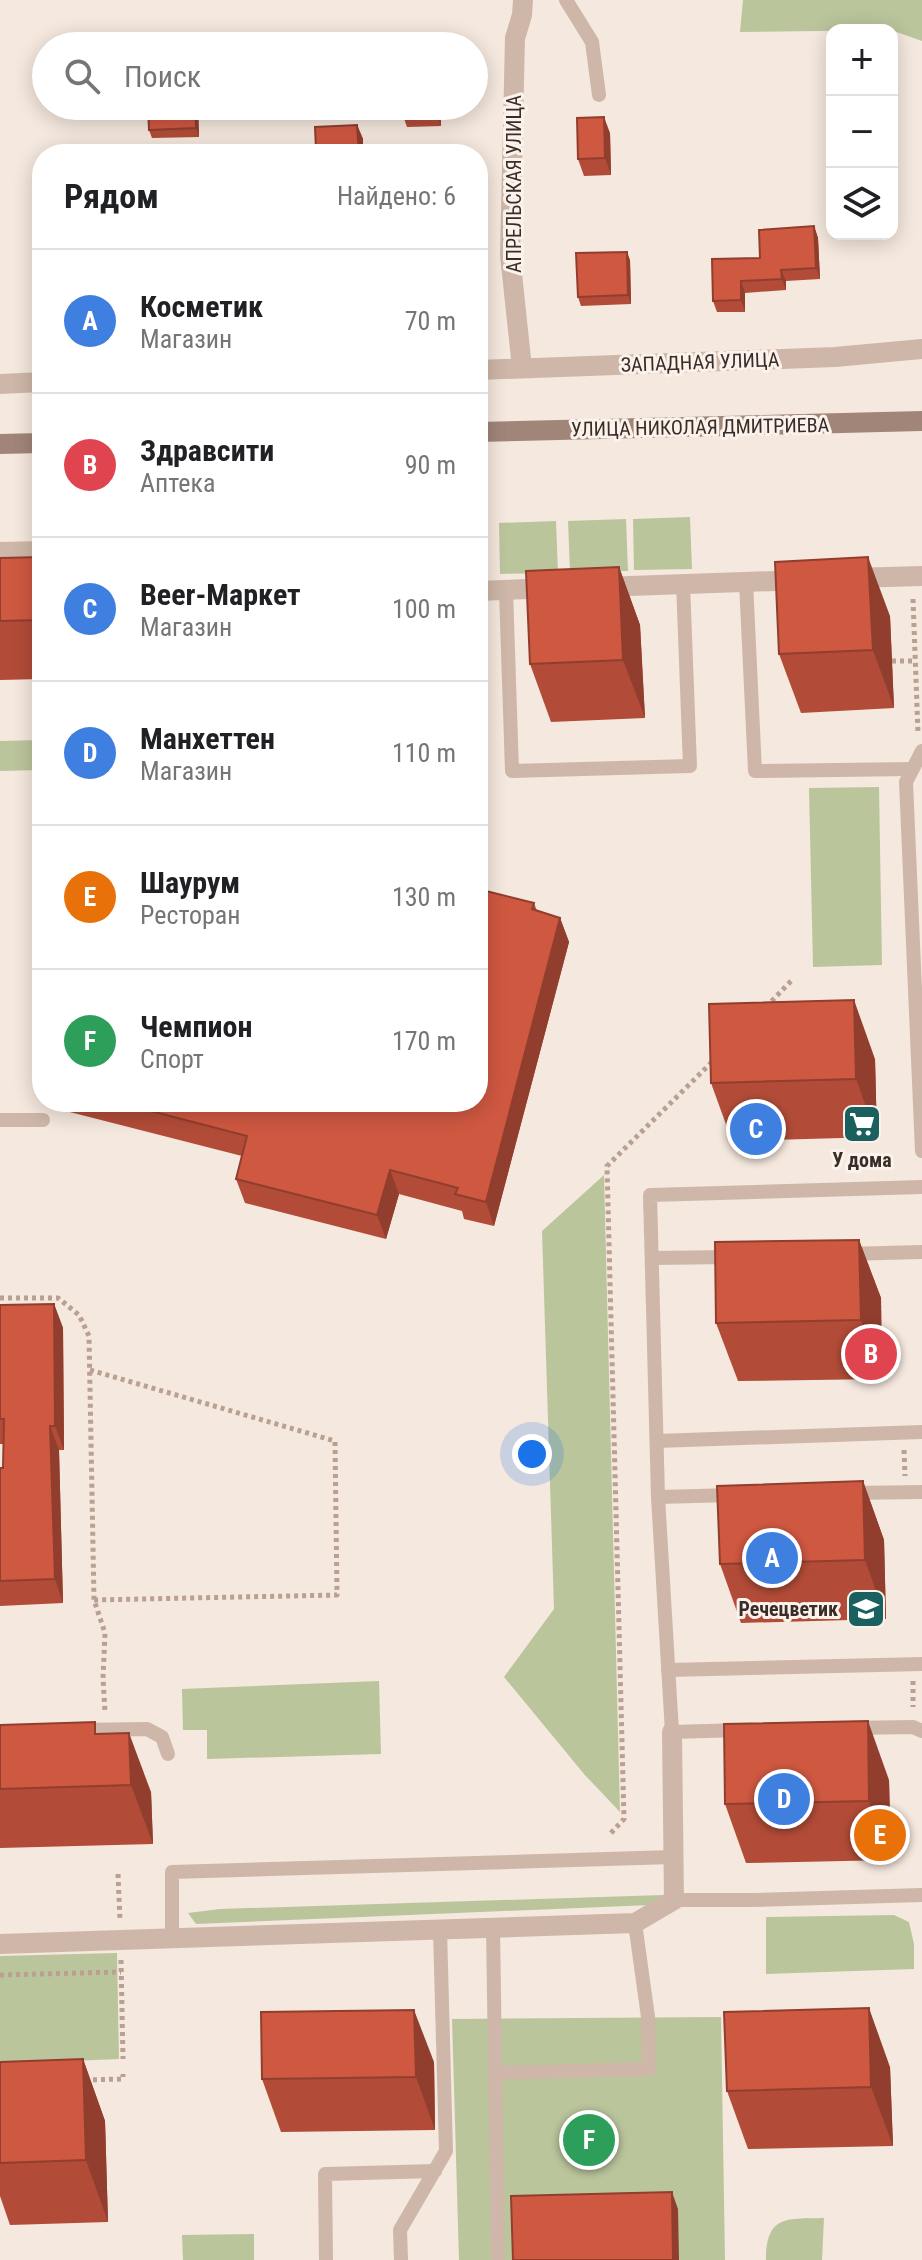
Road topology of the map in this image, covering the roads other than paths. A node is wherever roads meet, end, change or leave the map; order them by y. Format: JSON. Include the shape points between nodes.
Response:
{"nodes":[{"id":1,"x":523,"y":0,"type":"edge"},
{"id":2,"x":566,"y":0,"type":"edge"},
{"id":3,"x":599,"y":95,"type":"dead end"},
{"id":4,"x":922,"y":349,"type":"edge"},
{"id":5,"x":522,"y":368,"type":"junction"},
{"id":6,"x":488,"y":370,"type":"edge"},
{"id":7,"x":32,"y":382,"type":"edge"},
{"id":8,"x":0,"y":384,"type":"edge"},
{"id":9,"x":922,"y":421,"type":"edge"},
{"id":10,"x":488,"y":432,"type":"edge"},
{"id":11,"x":32,"y":443,"type":"edge"},
{"id":12,"x":0,"y":444,"type":"edge"},
{"id":13,"x":32,"y":551,"type":"edge"},
{"id":14,"x":0,"y":552,"type":"edge"},
{"id":15,"x":917,"y":576,"type":"edge"},
{"id":16,"x":746,"y":582,"type":"junction"},
{"id":17,"x":683,"y":583,"type":"junction"},
{"id":18,"x":506,"y":590,"type":"junction"},
{"id":19,"x":488,"y":591,"type":"edge"},
{"id":20,"x":921,"y":752,"type":"edge"},
{"id":21,"x":912,"y":769,"type":"junction"},
{"id":22,"x":0,"y":1120,"type":"edge"},
{"id":23,"x":43,"y":1120,"type":"dead end"},
{"id":24,"x":922,"y":1151,"type":"edge"},
{"id":25,"x":922,"y":1187,"type":"edge"},
{"id":26,"x":922,"y":1252,"type":"edge"},
{"id":27,"x":831,"y":1254,"type":"edge"},
{"id":28,"x":741,"y":1256,"type":"edge"},
{"id":29,"x":652,"y":1258,"type":"junction"},
{"id":30,"x":922,"y":1432,"type":"edge"},
{"id":31,"x":657,"y":1441,"type":"junction"},
{"id":32,"x":922,"y":1492,"type":"edge"},
{"id":33,"x":843,"y":1493,"type":"edge"},
{"id":34,"x":750,"y":1495,"type":"edge"},
{"id":35,"x":658,"y":1497,"type":"junction"},
{"id":36,"x":917,"y":1669,"type":"edge"},
{"id":37,"x":668,"y":1670,"type":"junction"},
{"id":38,"x":837,"y":1728,"type":"edge"},
{"id":39,"x":61,"y":1730,"type":"edge"},
{"id":40,"x":760,"y":1730,"type":"edge"},
{"id":41,"x":922,"y":1731,"type":"edge"},
{"id":42,"x":672,"y":1732,"type":"junction"},
{"id":43,"x":168,"y":1754,"type":"dead end"},
{"id":44,"x":673,"y":1857,"type":"junction"},
{"id":45,"x":922,"y":1895,"type":"edge"},
{"id":46,"x":674,"y":1900,"type":"junction"},
{"id":47,"x":635,"y":1923,"type":"junction"},
{"id":48,"x":493,"y":1928,"type":"junction"},
{"id":49,"x":440,"y":1930,"type":"junction"},
{"id":50,"x":172,"y":1939,"type":"junction"},
{"id":51,"x":0,"y":1944,"type":"edge"},
{"id":52,"x":494,"y":2073,"type":"junction"},
{"id":53,"x":435,"y":2171,"type":"junction"},
{"id":54,"x":326,"y":2260,"type":"edge"},
{"id":55,"x":401,"y":2260,"type":"edge"},
{"id":56,"x":498,"y":2260,"type":"edge"}],
"edges":[{"from":1,"to":5,"type":"street","name":"АПРЕЛЬСКАЯ УЛИЦА","via":[[515,38],[510,255]]},
{"from":2,"to":3,"type":"lane","via":[[592,42]]},
{"from":4,"to":5,"type":"street","name":"ЗАПАДНАЯ УЛИЦА"},
{"from":5,"to":6,"type":"street","name":"ЗАПАДНАЯ УЛИЦА"},
{"from":7,"to":8,"type":"street"},
{"from":9,"to":10,"type":"main road","name":"УЛИЦА НИКОЛАЯ ДМИТРИЕВА"},
{"from":11,"to":12,"type":"main road"},
{"from":13,"to":14,"type":"street"},
{"from":15,"to":16,"type":"street"},
{"from":16,"to":17,"type":"street"},
{"from":16,"to":21,"type":"lane","via":[[755,771]]},
{"from":17,"to":18,"type":"street"},
{"from":17,"to":18,"type":"lane","via":[[690,766],[512,771]]},
{"from":18,"to":19,"type":"street"},
{"from":20,"to":21,"type":"lane"},
{"from":21,"to":24,"type":"lane","via":[[906,782]]},
{"from":22,"to":23,"type":"lane"},
{"from":25,"to":29,"type":"lane","via":[[650,1195]]},
{"from":26,"to":27,"type":"lane"},
{"from":28,"to":29,"type":"lane"},
{"from":29,"to":31,"type":"lane"},
{"from":30,"to":31,"type":"lane"},
{"from":31,"to":35,"type":"lane"},
{"from":32,"to":33,"type":"lane"},
{"from":34,"to":35,"type":"lane"},
{"from":35,"to":37,"type":"lane"},
{"from":36,"to":37,"type":"lane"},
{"from":37,"to":42,"type":"lane"},
{"from":38,"to":41,"type":"lane"},
{"from":39,"to":43,"type":"lane","via":[[147,1729],[162,1737]]},
{"from":40,"to":42,"type":"lane"},
{"from":42,"to":44,"type":"street"},
{"from":44,"to":46,"type":"street"},
{"from":44,"to":50,"type":"lane","via":[[172,1872]]},
{"from":45,"to":46,"type":"lane"},
{"from":46,"to":47,"type":"street"},
{"from":47,"to":48,"type":"street"},
{"from":47,"to":52,"type":"lane","via":[[649,2069]]},
{"from":48,"to":49,"type":"street"},
{"from":48,"to":52,"type":"lane"},
{"from":49,"to":50,"type":"street"},
{"from":49,"to":53,"type":"lane","via":[[446,2151]]},
{"from":50,"to":51,"type":"street"},
{"from":52,"to":56,"type":"lane"},
{"from":53,"to":54,"type":"lane","via":[[325,2174]]},
{"from":53,"to":55,"type":"lane","via":[[400,2230]]}]}
